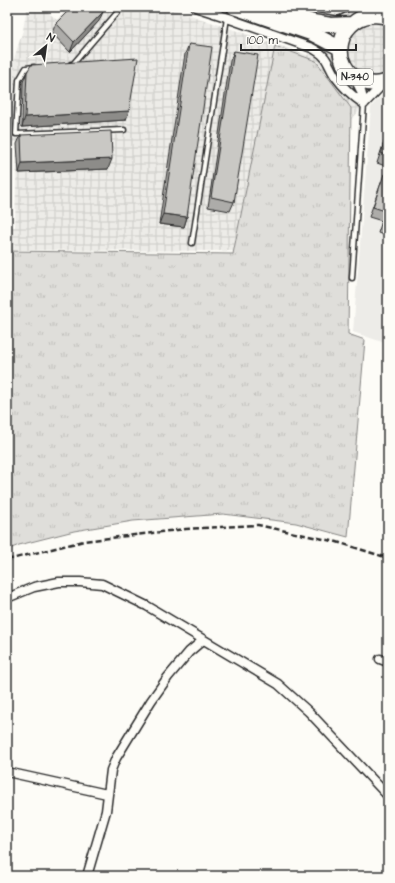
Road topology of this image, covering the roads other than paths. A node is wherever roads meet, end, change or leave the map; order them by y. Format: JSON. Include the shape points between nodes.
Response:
{"nodes":[{"id":1,"x":122,"y":7,"type":"edge"},
{"id":2,"x":194,"y":7,"type":"edge"},
{"id":3,"x":267,"y":7,"type":"edge"},
{"id":4,"x":313,"y":7,"type":"edge"},
{"id":5,"x":346,"y":7,"type":"edge"},
{"id":6,"x":379,"y":11,"type":"edge"},
{"id":7,"x":231,"y":12,"type":"edge"},
{"id":8,"x":388,"y":17,"type":"edge"},
{"id":9,"x":351,"y":24,"type":"junction"},
{"id":10,"x":340,"y":48,"type":"junction"},
{"id":11,"x":65,"y":65,"type":"edge"},
{"id":12,"x":42,"y":67,"type":"edge"},
{"id":13,"x":354,"y":76,"type":"junction"},
{"id":14,"x":386,"y":82,"type":"edge"},
{"id":15,"x":364,"y":104,"type":"junction"},
{"id":16,"x":124,"y":130,"type":"dead end"},
{"id":17,"x":192,"y":243,"type":"dead end"},
{"id":18,"x":352,"y":278,"type":"dead end"},
{"id":19,"x":7,"y":598,"type":"edge"},
{"id":20,"x":203,"y":640,"type":"junction"},
{"id":21,"x":7,"y":772,"type":"edge"},
{"id":22,"x":107,"y":794,"type":"junction"},
{"id":23,"x":388,"y":796,"type":"edge"},
{"id":24,"x":87,"y":876,"type":"edge"}],
"edges":[{"from":1,"to":11,"type":"lane","via":[[73,64]]},
{"from":2,"to":7,"type":"street"},
{"from":3,"to":9,"type":"highway","via":[[313,22],[331,25]]},
{"from":4,"to":5,"type":"street","via":[[338,11]]},
{"from":6,"to":8,"type":"highway"},
{"from":6,"to":9,"type":"highway","via":[[359,18]]},
{"from":7,"to":10,"type":"highway","via":[[311,33]]},
{"from":7,"to":15,"type":"street","via":[[322,53],[334,75],[352,96]]},
{"from":7,"to":17,"type":"lane"},
{"from":9,"to":10,"type":"highway","via":[[346,30]]},
{"from":10,"to":13,"type":"highway","number":"N-340","via":[[345,66]]},
{"from":12,"to":16,"type":"lane","via":[[26,68],[19,80],[16,134]]},
{"from":13,"to":14,"type":"highway","number":"N-340","via":[[368,83]]},
{"from":13,"to":15,"type":"street"},
{"from":14,"to":15,"type":"street"},
{"from":15,"to":18,"type":"lane"},
{"from":19,"to":20,"type":"street","via":[[34,587],[59,582],[102,584],[147,606]]},
{"from":20,"to":22,"type":"street","via":[[189,652],[151,702],[116,758]]},
{"from":20,"to":23,"type":"street","via":[[278,684],[309,712]]},
{"from":21,"to":22,"type":"street"},
{"from":22,"to":24,"type":"street","via":[[106,811]]}]}
